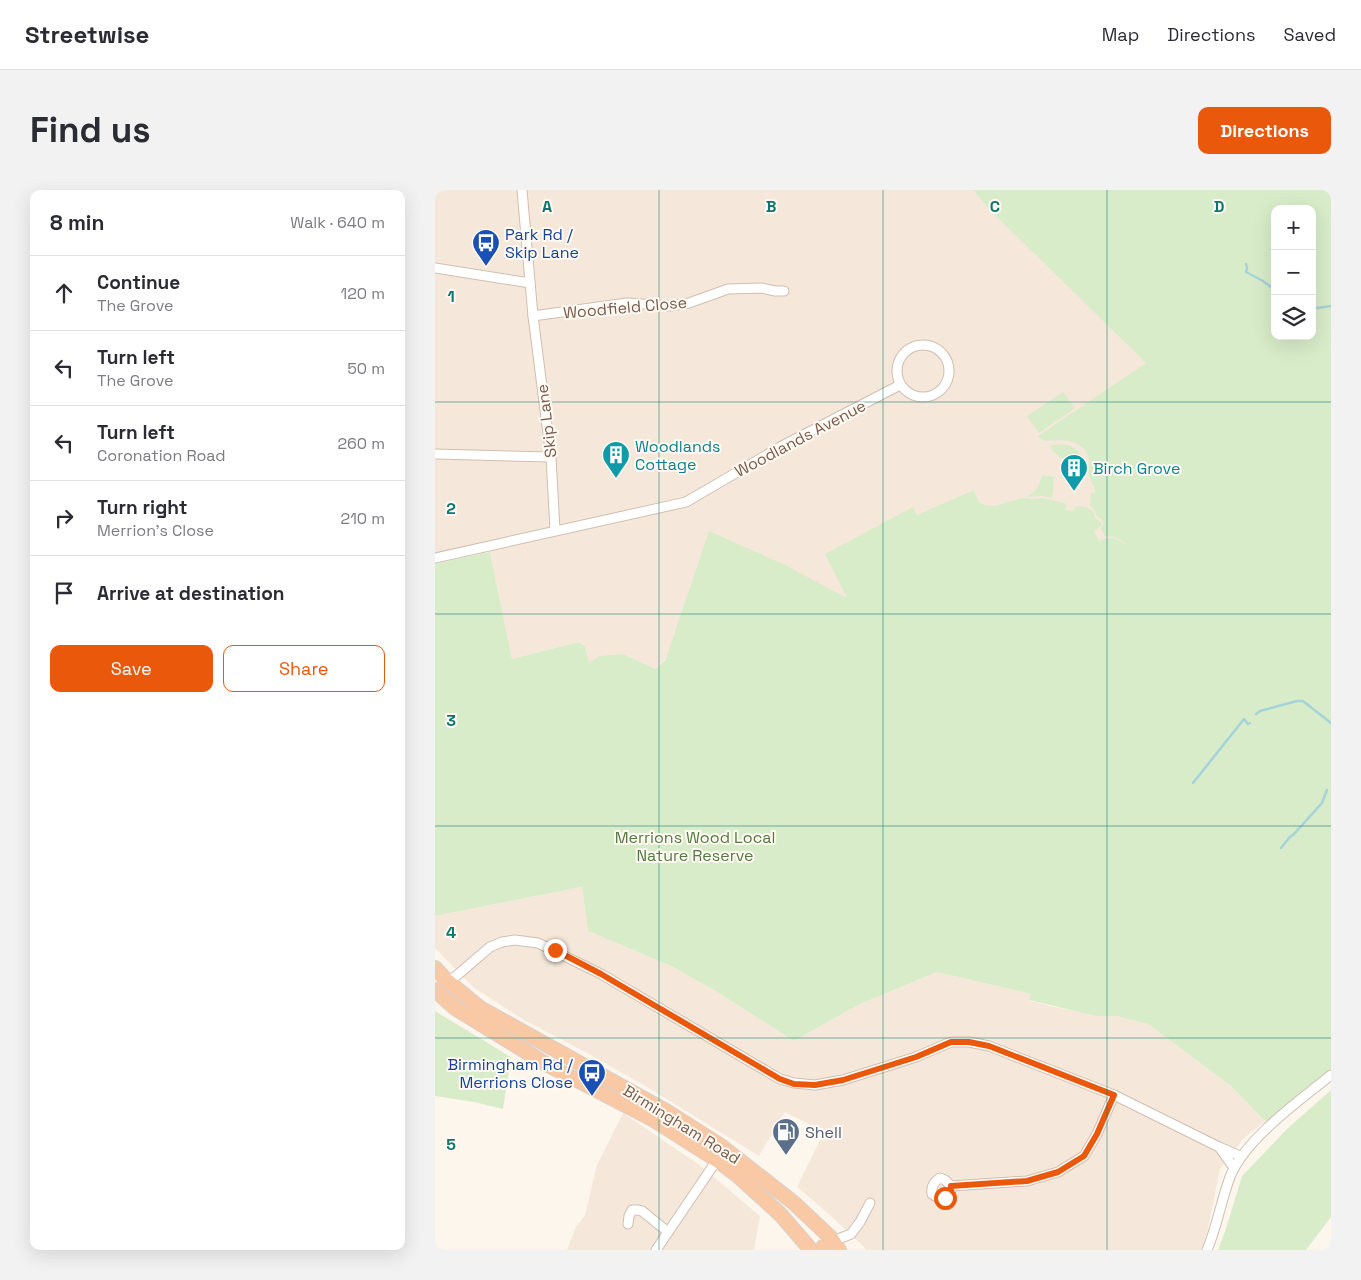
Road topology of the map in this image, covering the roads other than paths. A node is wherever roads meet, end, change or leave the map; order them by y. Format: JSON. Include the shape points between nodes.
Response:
{"nodes":[{"id":1,"x":522,"y":190,"type":"edge"},
{"id":2,"x":435,"y":268,"type":"edge"},
{"id":3,"x":530,"y":283,"type":"junction"},
{"id":4,"x":778,"y":294,"type":"dead end"},
{"id":5,"x":533,"y":316,"type":"junction"},
{"id":6,"x":901,"y":385,"type":"junction"},
{"id":7,"x":435,"y":454,"type":"edge"},
{"id":8,"x":551,"y":457,"type":"junction"},
{"id":9,"x":555,"y":530,"type":"junction"},
{"id":10,"x":435,"y":558,"type":"edge"},
{"id":11,"x":439,"y":975,"type":"edge"},
{"id":12,"x":435,"y":990,"type":"edge"},
{"id":13,"x":458,"y":990,"type":"junction"},
{"id":14,"x":449,"y":1002,"type":"junction"},
{"id":15,"x":1331,"y":1075,"type":"edge"},
{"id":16,"x":1114,"y":1095,"type":"junction"},
{"id":17,"x":1219,"y":1147,"type":"junction"},
{"id":18,"x":1240,"y":1156,"type":"junction"},
{"id":19,"x":717,"y":1160,"type":"junction"},
{"id":20,"x":1234,"y":1168,"type":"junction"},
{"id":21,"x":951,"y":1186,"type":"dead end"},
{"id":22,"x":870,"y":1203,"type":"dead end"},
{"id":23,"x":628,"y":1224,"type":"dead end"},
{"id":24,"x":668,"y":1232,"type":"junction"},
{"id":25,"x":832,"y":1247,"type":"edge"},
{"id":26,"x":656,"y":1250,"type":"edge"},
{"id":27,"x":811,"y":1250,"type":"edge"},
{"id":28,"x":1207,"y":1250,"type":"edge"}],
"edges":[{"from":1,"to":3,"type":"street","name":"Skip Lane"},
{"from":2,"to":3,"type":"street"},
{"from":3,"to":5,"type":"street","name":"Skip Lane"},
{"from":4,"to":5,"type":"street","name":"Woodfield Close","via":[[761,288],[728,289],[670,306],[627,304]]},
{"from":5,"to":8,"type":"street","name":"Skip Lane"},
{"from":6,"to":6,"type":"street","via":[[897,377],[899,361],[911,349],[927,346],[942,354],[947,362],[947,379],[939,392],[930,396],[913,396]]},
{"from":6,"to":9,"type":"street","name":"Woodlands Avenue","via":[[782,446],[686,502]]},
{"from":7,"to":8,"type":"street"},
{"from":8,"to":9,"type":"street","name":"Skip Lane"},
{"from":9,"to":10,"type":"street"},
{"from":11,"to":13,"type":"highway","name":"Birmingham Road"},
{"from":11,"to":16,"type":"street","via":[[455,977],[490,947],[502,942],[538,942],[601,974],[780,1079],[794,1084],[815,1085],[843,1080],[916,1057],[951,1042],[969,1042],[989,1046]]},
{"from":12,"to":14,"type":"highway","name":"Birmingham Road"},
{"from":13,"to":14,"type":"highway"},
{"from":13,"to":25,"type":"highway","name":"Birmingham Road","via":[[480,1008],[666,1111],[721,1146],[794,1203]]},
{"from":14,"to":19,"type":"highway","name":"Birmingham Road","via":[[546,1064],[654,1120]]},
{"from":15,"to":18,"type":"street","via":[[1276,1120]]},
{"from":16,"to":17,"type":"street"},
{"from":16,"to":21,"type":"street","via":[[1084,1156],[1058,1172],[1027,1181]]},
{"from":17,"to":18,"type":"street"},
{"from":17,"to":20,"type":"street"},
{"from":18,"to":20,"type":"street"},
{"from":19,"to":24,"type":"street"},
{"from":19,"to":27,"type":"highway","name":"Birmingham Road","via":[[781,1215]]},
{"from":20,"to":28,"type":"street"},
{"from":22,"to":25,"type":"street","via":[[851,1234]]},
{"from":23,"to":24,"type":"street","via":[[632,1210],[637,1210]]},
{"from":24,"to":26,"type":"street"}]}
